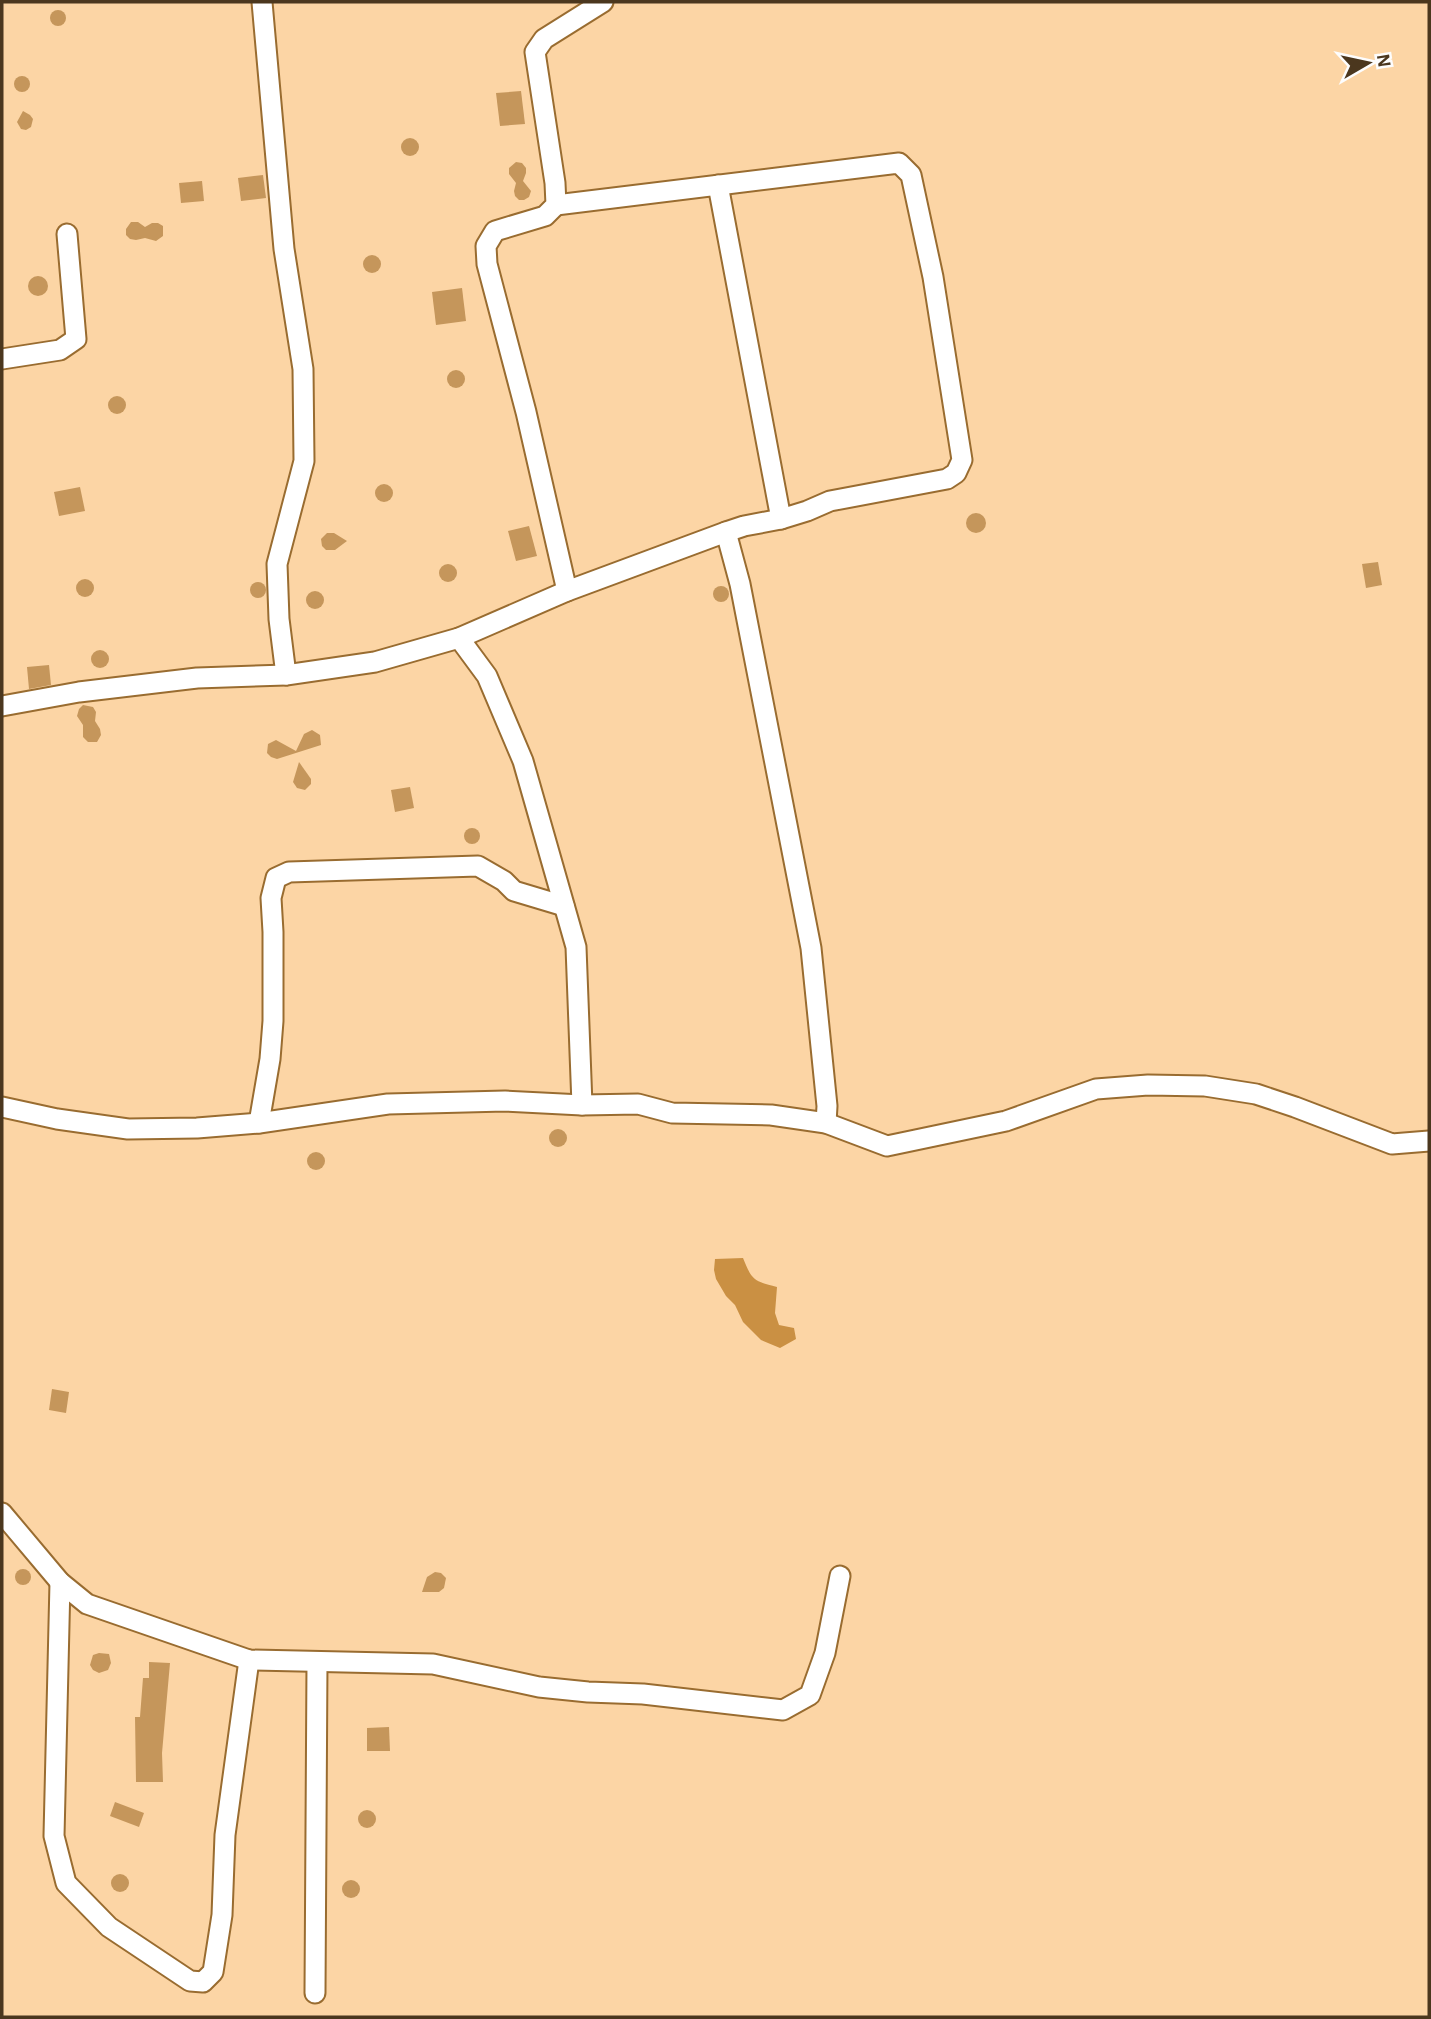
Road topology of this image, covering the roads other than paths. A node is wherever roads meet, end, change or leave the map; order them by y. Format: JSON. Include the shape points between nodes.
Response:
{"nodes":[{"id":1,"x":261,"y":2,"type":"edge"},
{"id":2,"x":603,"y":2,"type":"edge"},
{"id":3,"x":718,"y":185,"type":"junction"},
{"id":4,"x":556,"y":205,"type":"junction"},
{"id":5,"x":67,"y":234,"type":"dead end"},
{"id":6,"x":2,"y":359,"type":"edge"},
{"id":7,"x":781,"y":519,"type":"junction"},
{"id":8,"x":726,"y":532,"type":"junction"},
{"id":9,"x":567,"y":591,"type":"junction"},
{"id":10,"x":459,"y":638,"type":"junction"},
{"id":11,"x":286,"y":675,"type":"junction"},
{"id":12,"x":2,"y":706,"type":"edge"},
{"id":13,"x":564,"y":906,"type":"junction"},
{"id":14,"x":582,"y":1105,"type":"junction"},
{"id":15,"x":2,"y":1107,"type":"edge"},
{"id":16,"x":259,"y":1122,"type":"junction"},
{"id":17,"x":826,"y":1123,"type":"junction"},
{"id":18,"x":1429,"y":1141,"type":"edge"},
{"id":19,"x":2,"y":1513,"type":"edge"},
{"id":20,"x":840,"y":1576,"type":"dead end"},
{"id":21,"x":60,"y":1581,"type":"junction"},
{"id":22,"x":248,"y":1660,"type":"junction"},
{"id":23,"x":317,"y":1662,"type":"junction"},
{"id":24,"x":315,"y":1993,"type":"dead end"}],
"edges":[{"from":1,"to":11,"type":"street","via":[[284,249],[303,369],[304,461],[277,564]]},
{"from":2,"to":4,"type":"street","via":[[544,40],[535,52]]},
{"from":3,"to":4,"type":"street"},
{"from":3,"to":7,"type":"street"},
{"from":3,"to":7,"type":"street","via":[[899,163],[911,175],[933,277],[962,460],[956,473],[947,479],[830,501]]},
{"from":4,"to":9,"type":"street","via":[[545,216],[495,231],[486,246]]},
{"from":5,"to":6,"type":"street","via":[[76,339],[60,350]]},
{"from":7,"to":8,"type":"street"},
{"from":8,"to":9,"type":"street"},
{"from":8,"to":17,"type":"street","via":[[811,948]]},
{"from":9,"to":10,"type":"street"},
{"from":10,"to":11,"type":"street","via":[[375,662]]},
{"from":10,"to":13,"type":"street","via":[[487,676],[523,761]]},
{"from":11,"to":12,"type":"street","via":[[197,678]]},
{"from":13,"to":14,"type":"street","via":[[576,947]]},
{"from":13,"to":16,"type":"street","via":[[514,891],[478,866],[289,872],[276,878],[271,898],[273,1021]]},
{"from":14,"to":16,"type":"street","via":[[505,1101],[388,1104]]},
{"from":14,"to":17,"type":"street","via":[[638,1104],[672,1112],[771,1115]]},
{"from":15,"to":16,"type":"street","via":[[128,1129]]},
{"from":17,"to":18,"type":"street","via":[[887,1146],[1006,1121],[1096,1089],[1205,1086],[1256,1094],[1392,1144]]},
{"from":19,"to":21,"type":"street"},
{"from":20,"to":23,"type":"street","via":[[825,1653],[810,1695],[783,1710],[539,1687],[433,1664]]},
{"from":21,"to":22,"type":"street","via":[[87,1604]]},
{"from":21,"to":22,"type":"street","via":[[54,1836],[66,1883],[109,1927],[190,1981],[203,1982],[213,1972]]},
{"from":22,"to":23,"type":"street"},
{"from":23,"to":24,"type":"street"}]}
